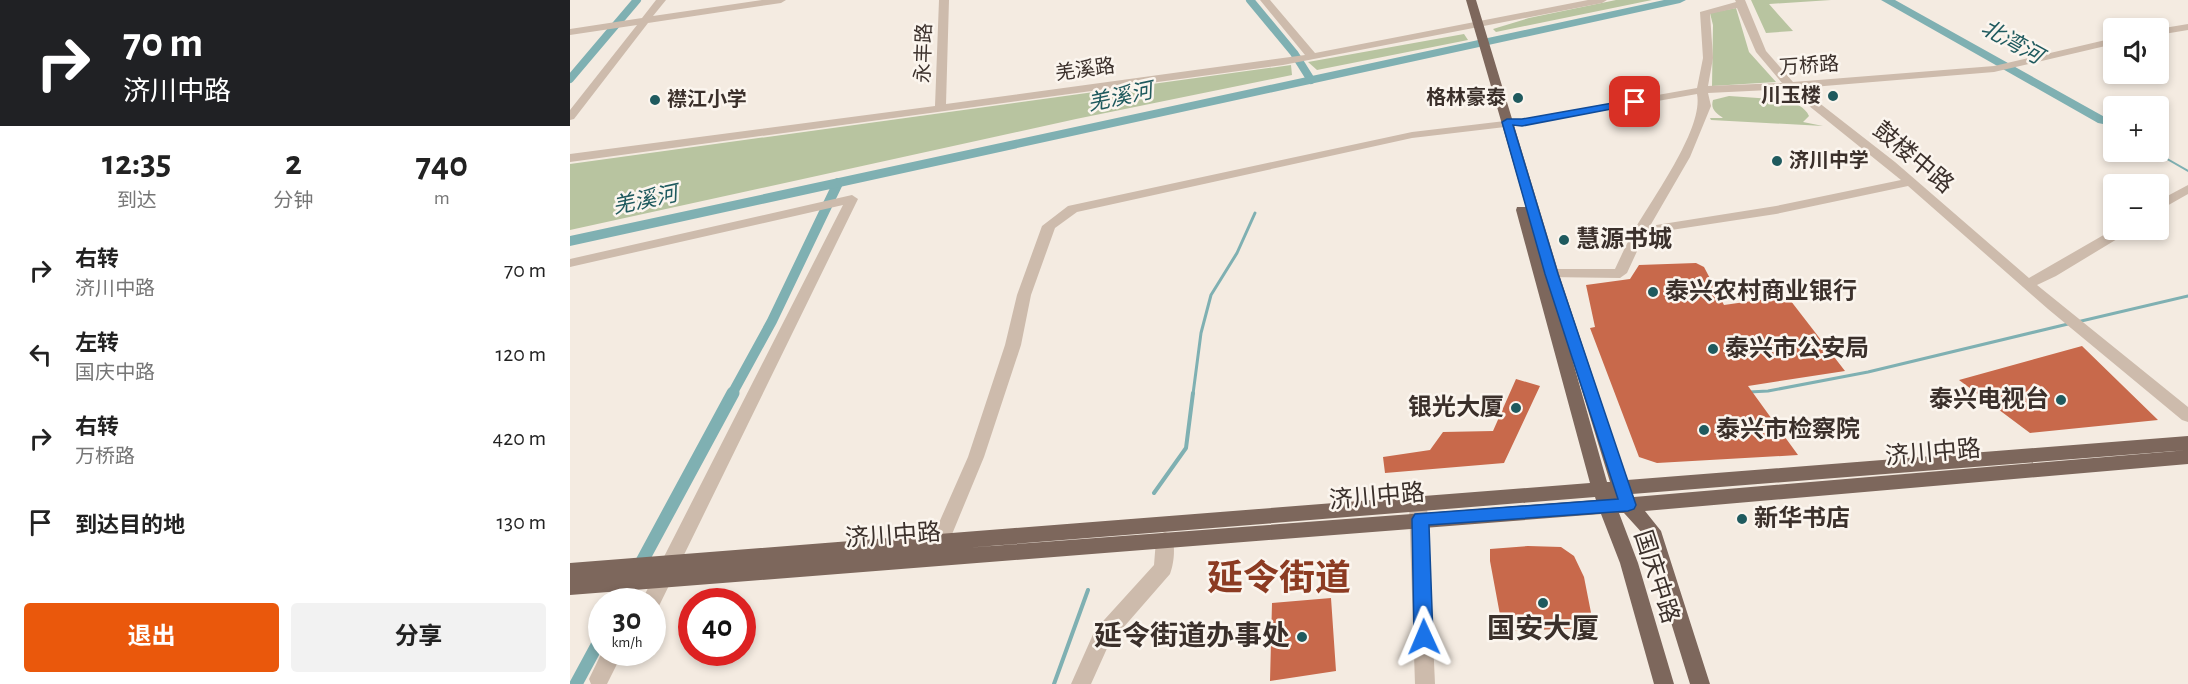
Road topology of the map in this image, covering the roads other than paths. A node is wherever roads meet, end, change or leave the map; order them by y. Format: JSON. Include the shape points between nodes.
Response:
{"nodes":[{"id":1,"x":661,"y":0,"type":"edge"},
{"id":2,"x":781,"y":0,"type":"edge"},
{"id":3,"x":944,"y":0,"type":"edge"},
{"id":4,"x":1265,"y":0,"type":"edge"},
{"id":5,"x":1463,"y":0,"type":"edge"},
{"id":6,"x":1471,"y":0,"type":"edge"},
{"id":7,"x":1587,"y":0,"type":"edge"},
{"id":8,"x":1602,"y":0,"type":"edge"},
{"id":9,"x":1741,"y":2,"type":"edge"},
{"id":10,"x":640,"y":23,"type":"junction"},
{"id":11,"x":1476,"y":26,"type":"junction"},
{"id":12,"x":2188,"y":27,"type":"edge"},
{"id":13,"x":2169,"y":30,"type":"edge"},
{"id":14,"x":575,"y":32,"type":"edge"},
{"id":15,"x":2103,"y":44,"type":"edge"},
{"id":16,"x":1312,"y":56,"type":"junction"},
{"id":17,"x":1794,"y":85,"type":"junction"},
{"id":18,"x":1702,"y":90,"type":"junction"},
{"id":19,"x":940,"y":108,"type":"junction"},
{"id":20,"x":570,"y":117,"type":"edge"},
{"id":21,"x":1502,"y":123,"type":"junction"},
{"id":22,"x":570,"y":158,"type":"edge"},
{"id":23,"x":1911,"y":182,"type":"junction"},
{"id":24,"x":2188,"y":189,"type":"edge"},
{"id":25,"x":2169,"y":200,"type":"edge"},
{"id":26,"x":1640,"y":231,"type":"junction"},
{"id":27,"x":2105,"y":240,"type":"edge"},
{"id":28,"x":570,"y":263,"type":"edge"},
{"id":29,"x":1552,"y":274,"type":"junction"},
{"id":30,"x":2030,"y":282,"type":"junction"},
{"id":31,"x":2139,"y":371,"type":"junction"},
{"id":32,"x":2188,"y":409,"type":"edge"},
{"id":33,"x":2188,"y":416,"type":"edge"},
{"id":34,"x":2188,"y":442,"type":"edge"},
{"id":35,"x":2188,"y":457,"type":"edge"},
{"id":36,"x":1625,"y":496,"type":"junction"},
{"id":37,"x":1604,"y":498,"type":"junction"},
{"id":38,"x":1419,"y":512,"type":"junction"},
{"id":39,"x":1164,"y":540,"type":"junction"},
{"id":40,"x":936,"y":550,"type":"junction"},
{"id":41,"x":570,"y":571,"type":"edge"},
{"id":42,"x":662,"y":571,"type":"junction"},
{"id":43,"x":602,"y":576,"type":"junction"},
{"id":44,"x":570,"y":586,"type":"edge"},
{"id":45,"x":656,"y":588,"type":"edge"},
{"id":46,"x":606,"y":666,"type":"edge"},
{"id":47,"x":599,"y":679,"type":"dead end"},
{"id":48,"x":1081,"y":684,"type":"edge"},
{"id":49,"x":1425,"y":684,"type":"edge"},
{"id":50,"x":1664,"y":684,"type":"edge"},
{"id":51,"x":1700,"y":684,"type":"edge"}],
"edges":[{"from":1,"to":10,"type":"street"},
{"from":2,"to":10,"type":"street"},
{"from":3,"to":19,"type":"street","name":"永丰路"},
{"from":4,"to":16,"type":"street"},
{"from":5,"to":11,"type":"main road","name":"国庆中路"},
{"from":6,"to":11,"type":"main road","name":"国庆中路"},
{"from":7,"to":11,"type":"street","name":"羌溪路"},
{"from":8,"to":11,"type":"street","name":"羌溪路"},
{"from":9,"to":17,"type":"street","name":"鼓楼中路","via":[[1761,52]]},
{"from":9,"to":18,"type":"street","via":[[1705,12],[1708,58]]},
{"from":10,"to":14,"type":"street"},
{"from":10,"to":20,"type":"street"},
{"from":11,"to":16,"type":"street","name":"羌溪路"},
{"from":11,"to":21,"type":"main road","name":"国庆中路"},
{"from":12,"to":13,"type":"street"},
{"from":15,"to":17,"type":"street","name":"万桥路","via":[[1994,69]]},
{"from":16,"to":19,"type":"street","name":"羌溪路"},
{"from":17,"to":18,"type":"street","name":"万桥路"},
{"from":17,"to":23,"type":"street","name":"鼓楼中路"},
{"from":17,"to":30,"type":"street","via":[[1916,182]]},
{"from":18,"to":21,"type":"street","name":"万桥路"},
{"from":18,"to":26,"type":"street","via":[[1705,106],[1695,132]]},
{"from":19,"to":22,"type":"street","name":"羌溪路"},
{"from":21,"to":29,"type":"main road","name":"国庆中路"},
{"from":21,"to":37,"type":"main road","name":"国庆中路"},
{"from":21,"to":40,"type":"street","name":"万桥路","via":[[1412,135],[1073,209],[1060,216],[1049,226],[1024,295],[1013,345],[976,457]]},
{"from":23,"to":26,"type":"street","via":[[1822,203]]},
{"from":23,"to":30,"type":"street","name":"鼓楼中路"},
{"from":24,"to":25,"type":"street"},
{"from":26,"to":29,"type":"street","via":[[1620,273]]},
{"from":27,"to":30,"type":"street"},
{"from":28,"to":42,"type":"street","via":[[852,199]]},
{"from":29,"to":36,"type":"main road","name":"国庆中路"},
{"from":30,"to":31,"type":"street","name":"鼓楼中路"},
{"from":31,"to":32,"type":"street"},
{"from":31,"to":33,"type":"street"},
{"from":34,"to":36,"type":"main road","name":"济川中路"},
{"from":35,"to":36,"type":"main road","name":"济川中路"},
{"from":36,"to":37,"type":"main road","name":"济川中路"},
{"from":36,"to":51,"type":"main road","via":[[1652,531]]},
{"from":37,"to":38,"type":"main road","name":"济川中路"},
{"from":37,"to":50,"type":"main road","name":"国庆中路","via":[[1629,563]]},
{"from":38,"to":39,"type":"main road","name":"济川中路"},
{"from":38,"to":40,"type":"main road","name":"济川中路"},
{"from":38,"to":49,"type":"street"},
{"from":39,"to":40,"type":"main road","name":"济川中路"},
{"from":39,"to":48,"type":"street","via":[[1162,568],[1102,637]]},
{"from":40,"to":42,"type":"main road","name":"济川中路"},
{"from":41,"to":43,"type":"main road","name":"济川中路"},
{"from":42,"to":43,"type":"main road","name":"济川中路"},
{"from":42,"to":45,"type":"street"},
{"from":43,"to":44,"type":"main road","name":"济川中路"},
{"from":46,"to":47,"type":"street"}]}
